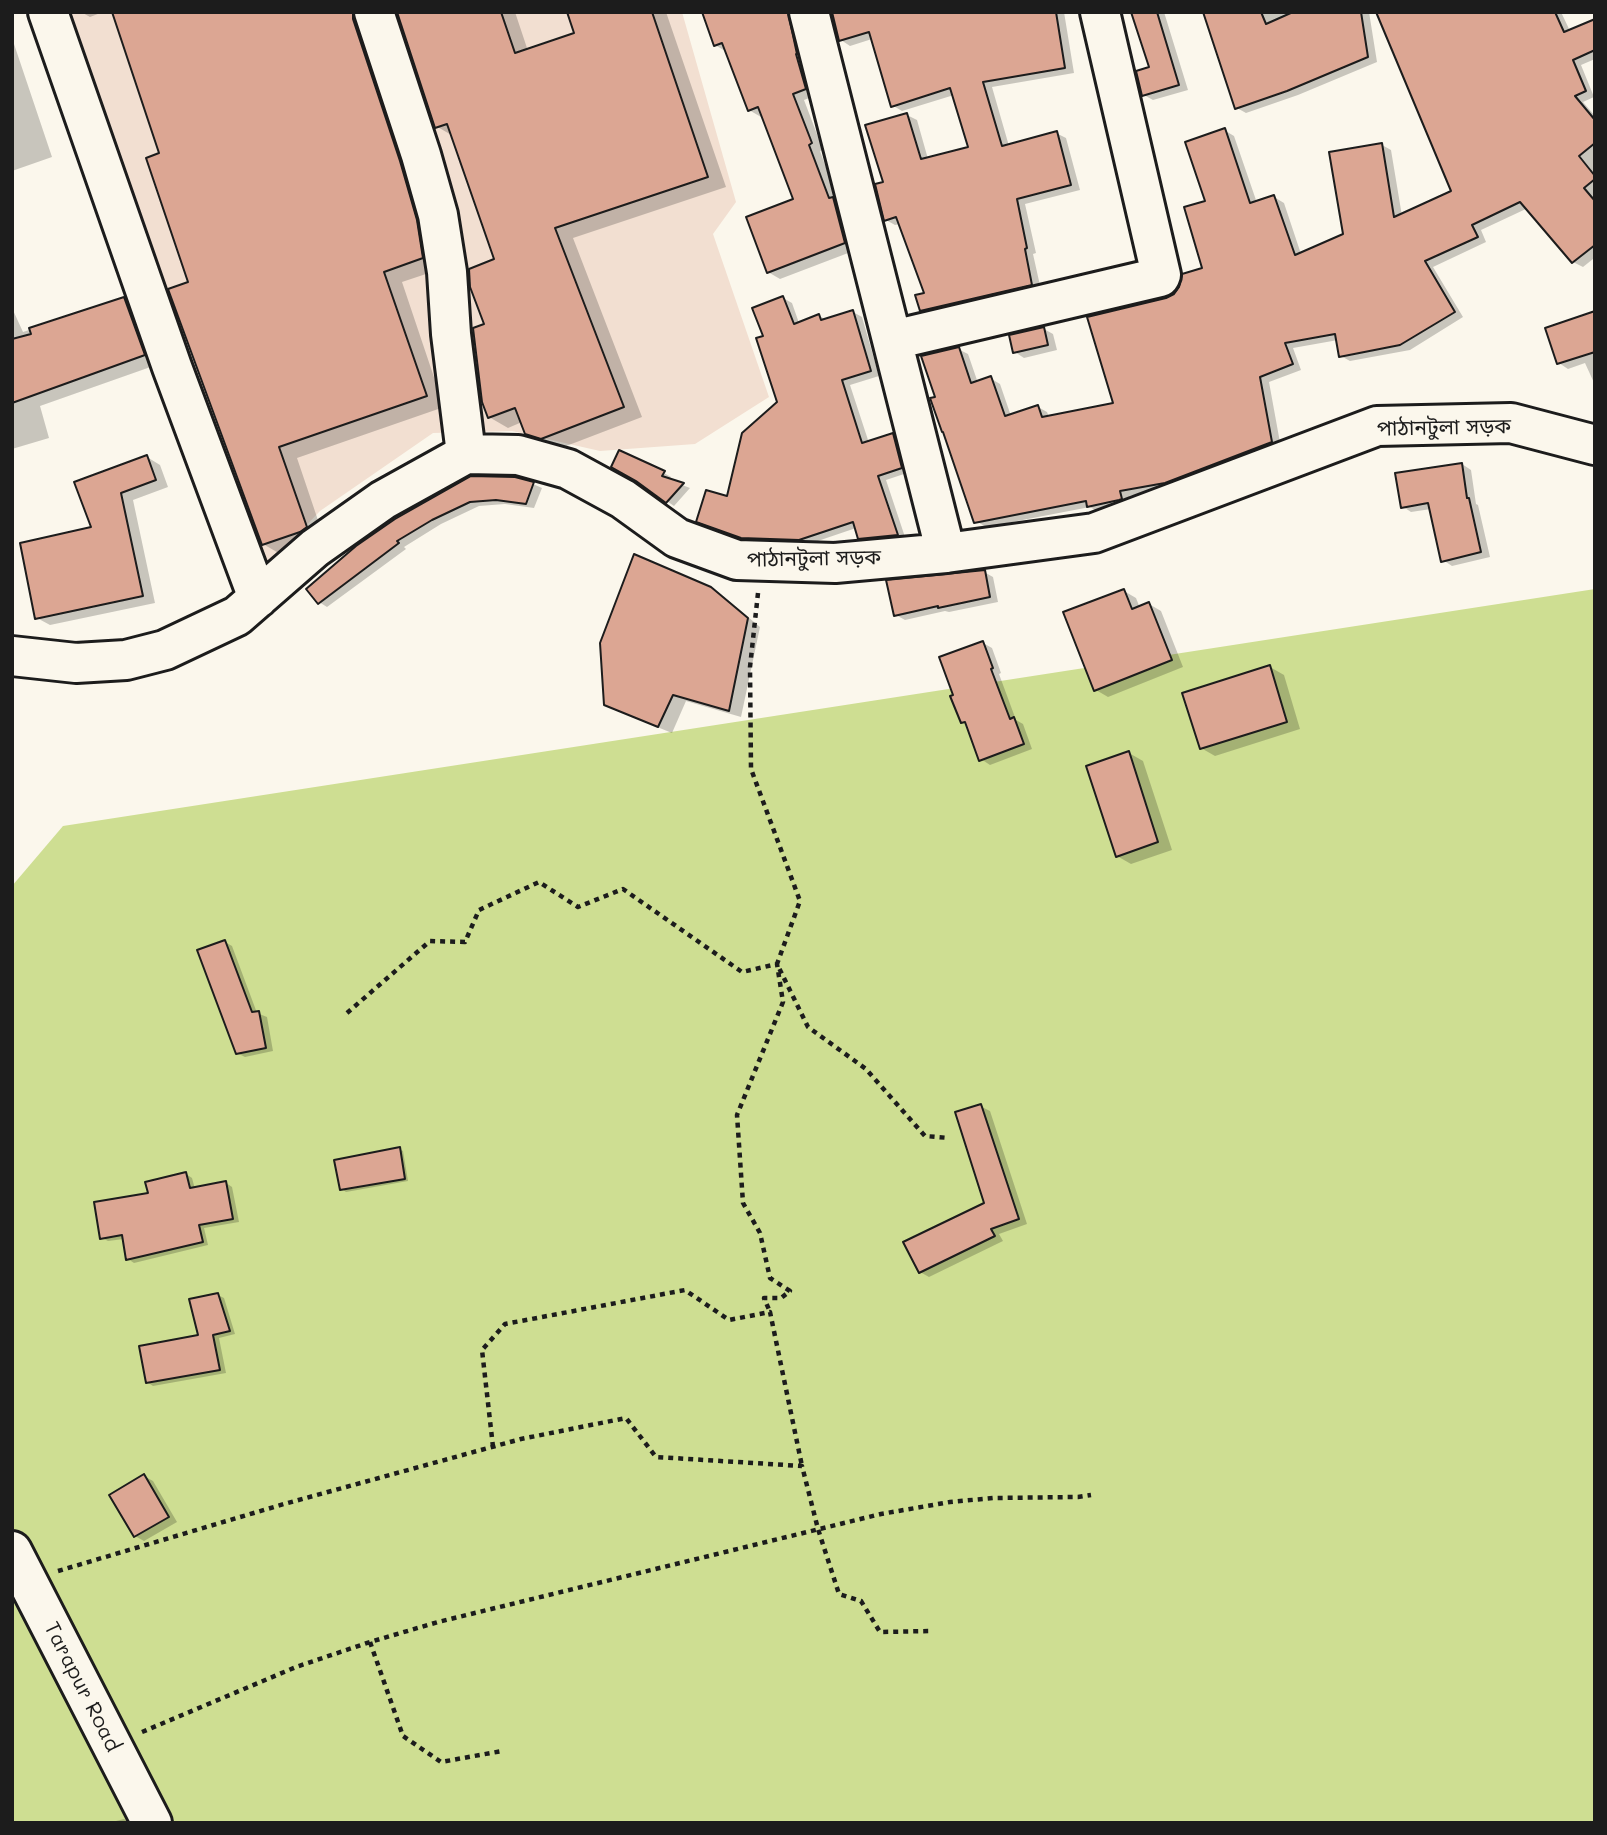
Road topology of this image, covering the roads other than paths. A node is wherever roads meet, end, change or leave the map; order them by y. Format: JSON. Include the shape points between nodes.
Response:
{"nodes":[{"id":1,"x":48,"y":12,"type":"edge"},
{"id":2,"x":374,"y":12,"type":"edge"},
{"id":3,"x":809,"y":12,"type":"edge"},
{"id":4,"x":1100,"y":12,"type":"edge"},
{"id":5,"x":893,"y":340,"type":"junction"},
{"id":6,"x":1595,"y":445,"type":"edge"},
{"id":7,"x":466,"y":454,"type":"junction"},
{"id":8,"x":946,"y":553,"type":"junction"},
{"id":9,"x":258,"y":598,"type":"junction"},
{"id":10,"x":12,"y":656,"type":"edge"},
{"id":11,"x":20,"y":1566,"type":"edge"},
{"id":12,"x":152,"y":1823,"type":"edge"}],
"edges":[{"from":1,"to":9,"type":"street"},
{"from":2,"to":7,"type":"street","via":[[438,215]]},
{"from":3,"to":5,"type":"street"},
{"from":4,"to":5,"type":"street","via":[[1160,277]]},
{"from":5,"to":8,"type":"street"},
{"from":6,"to":8,"type":"street","name":"পাঠানটুলা সড়ক","via":[[1511,423],[1377,426],[1094,533]]},
{"from":7,"to":8,"type":"street","name":"পাঠানটুলা সড়ক","via":[[519,455],[568,470],[623,499],[677,538],[737,560],[835,563]]},
{"from":7,"to":9,"type":"street","via":[[383,500],[315,548]]},
{"from":9,"to":10,"type":"street","via":[[237,615],[165,650],[126,660],[76,663]]},
{"from":11,"to":12,"type":"street","name":"Tarapur Road"}]}
